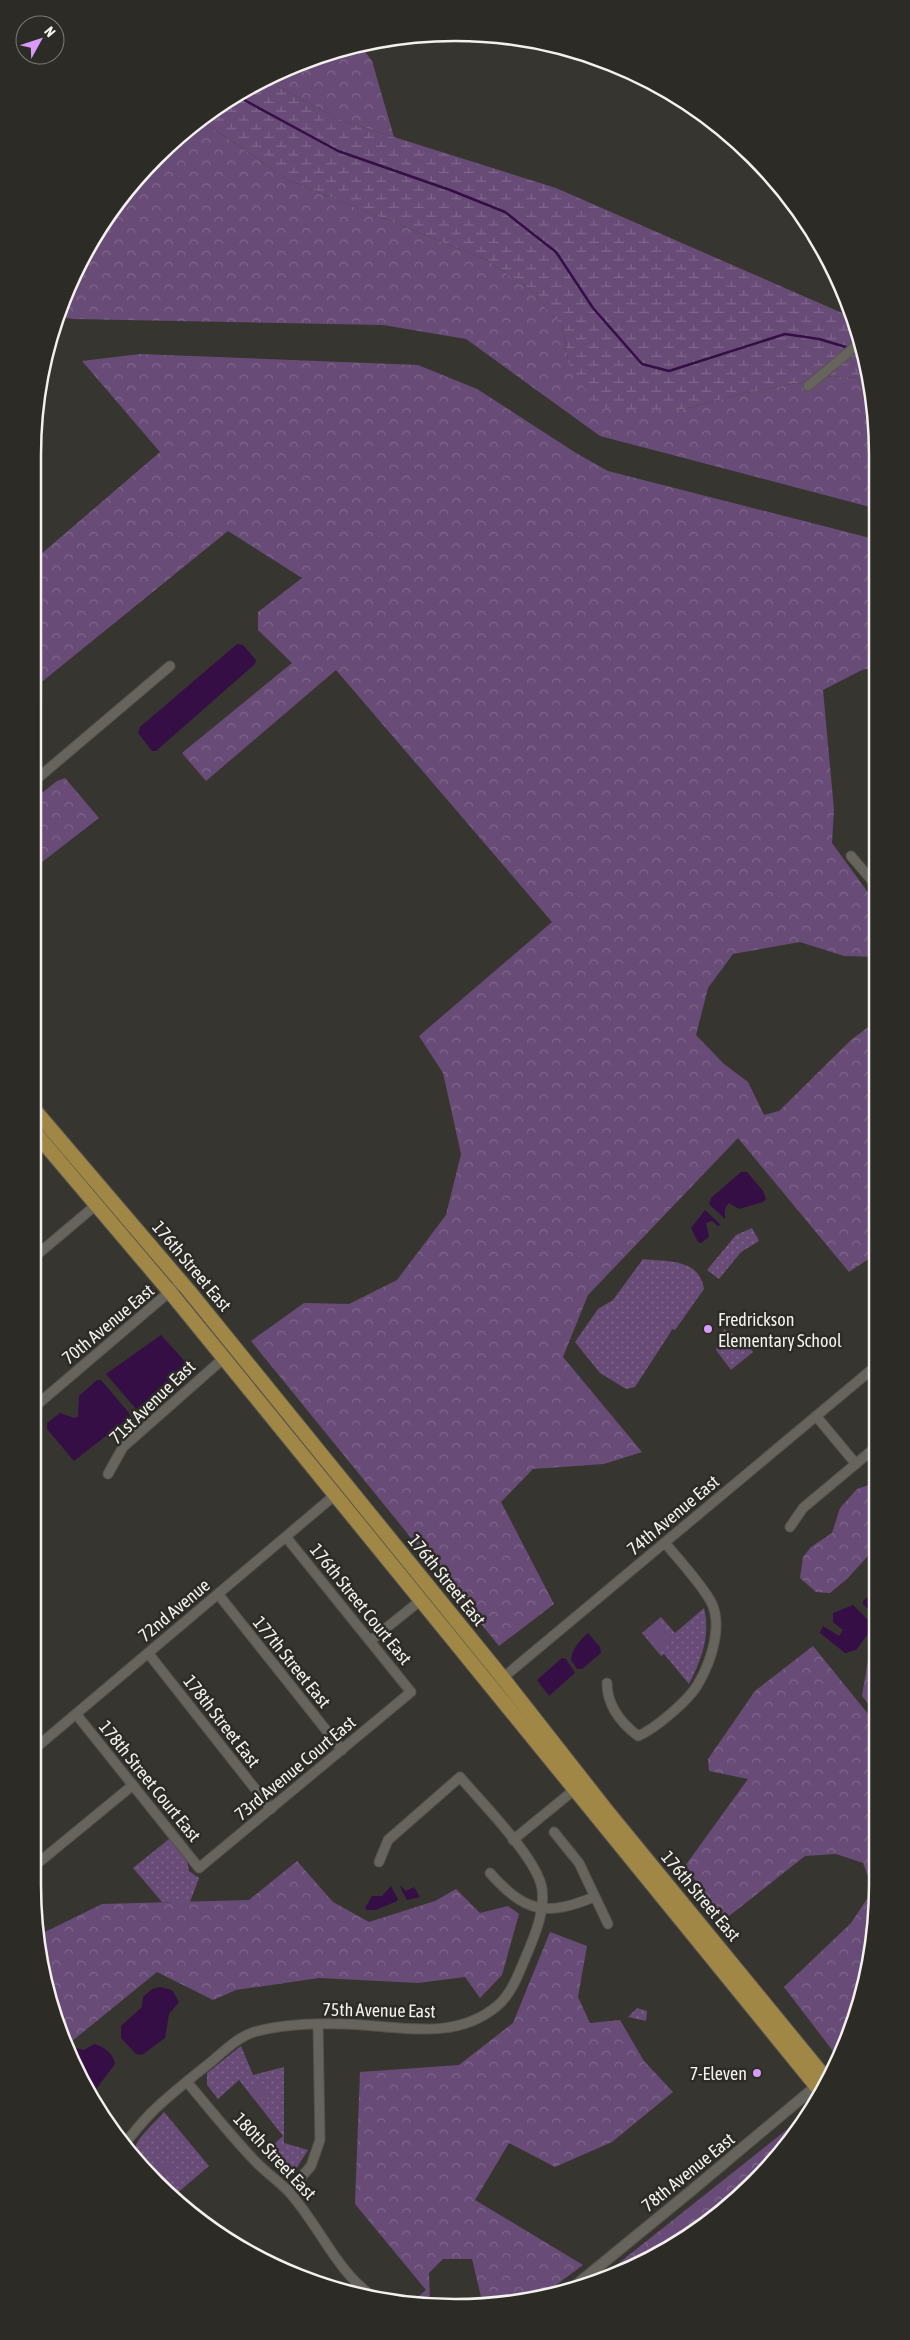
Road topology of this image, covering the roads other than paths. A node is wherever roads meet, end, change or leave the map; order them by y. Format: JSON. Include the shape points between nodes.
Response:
{"nodes":[{"id":1,"x":855,"y":347,"type":"edge"},
{"id":2,"x":808,"y":386,"type":"dead end"},
{"id":3,"x":170,"y":666,"type":"dead end"},
{"id":4,"x":41,"y":775,"type":"edge"},
{"id":5,"x":851,"y":856,"type":"dead end"},
{"id":6,"x":869,"y":877,"type":"edge"},
{"id":7,"x":41,"y":1118,"type":"edge"},
{"id":8,"x":41,"y":1140,"type":"edge"},
{"id":9,"x":96,"y":1205,"type":"junction"},
{"id":10,"x":41,"y":1251,"type":"edge"},
{"id":11,"x":182,"y":1282,"type":"junction"},
{"id":12,"x":170,"y":1292,"type":"junction"},
{"id":13,"x":224,"y":1358,"type":"junction"},
{"id":14,"x":869,"y":1372,"type":"edge"},
{"id":15,"x":41,"y":1401,"type":"edge"},
{"id":16,"x":816,"y":1416,"type":"junction"},
{"id":17,"x":869,"y":1453,"type":"edge"},
{"id":18,"x":856,"y":1464,"type":"junction"},
{"id":19,"x":108,"y":1474,"type":"dead end"},
{"id":20,"x":335,"y":1495,"type":"junction"},
{"id":21,"x":790,"y":1527,"type":"dead end"},
{"id":22,"x":286,"y":1537,"type":"junction"},
{"id":23,"x":665,"y":1544,"type":"junction"},
{"id":24,"x":218,"y":1594,"type":"junction"},
{"id":25,"x":420,"y":1600,"type":"junction"},
{"id":26,"x":370,"y":1641,"type":"junction"},
{"id":27,"x":148,"y":1653,"type":"junction"},
{"id":28,"x":502,"y":1678,"type":"junction"},
{"id":29,"x":607,"y":1683,"type":"dead end"},
{"id":30,"x":491,"y":1687,"type":"junction"},
{"id":31,"x":411,"y":1692,"type":"joint"},
{"id":32,"x":76,"y":1714,"type":"junction"},
{"id":33,"x":41,"y":1743,"type":"edge"},
{"id":34,"x":342,"y":1750,"type":"junction"},
{"id":35,"x":133,"y":1785,"type":"junction"},
{"id":36,"x":574,"y":1790,"type":"junction"},
{"id":37,"x":271,"y":1808,"type":"junction"},
{"id":38,"x":607,"y":1811,"type":"junction"},
{"id":39,"x":554,"y":1832,"type":"dead end"},
{"id":40,"x":513,"y":1840,"type":"junction"},
{"id":41,"x":41,"y":1861,"type":"edge"},
{"id":42,"x":379,"y":1862,"type":"dead end"},
{"id":43,"x":199,"y":1868,"type":"joint"},
{"id":44,"x":490,"y":1873,"type":"dead end"},
{"id":45,"x":594,"y":1897,"type":"junction"},
{"id":46,"x":542,"y":1909,"type":"junction"},
{"id":47,"x":608,"y":1924,"type":"dead end"},
{"id":48,"x":318,"y":2024,"type":"junction"},
{"id":49,"x":820,"y":2080,"type":"edge"},
{"id":50,"x":820,"y":2080,"type":"edge"},
{"id":51,"x":187,"y":2082,"type":"junction"},
{"id":52,"x":813,"y":2092,"type":"edge"},
{"id":53,"x":128,"y":2139,"type":"edge"},
{"id":54,"x":289,"y":2192,"type":"junction"},
{"id":55,"x":585,"y":2278,"type":"edge"},
{"id":56,"x":360,"y":2288,"type":"edge"}],
"edges":[{"from":1,"to":2,"type":"street"},
{"from":3,"to":4,"type":"street"},
{"from":5,"to":6,"type":"street"},
{"from":7,"to":11,"type":"main road","name":"176th Street East"},
{"from":8,"to":9,"type":"main road","name":"176th Street East"},
{"from":9,"to":10,"type":"street"},
{"from":9,"to":12,"type":"main road","name":"176th Street East"},
{"from":11,"to":12,"type":"street","name":"70th Avenue East"},
{"from":11,"to":28,"type":"main road","name":"176th Street East"},
{"from":12,"to":13,"type":"main road","name":"176th Street East"},
{"from":12,"to":15,"type":"street","name":"70th Avenue East"},
{"from":13,"to":19,"type":"street","name":"71st Avenue East","via":[[123,1447]]},
{"from":13,"to":20,"type":"main road","name":"176th Street East"},
{"from":14,"to":16,"type":"street","name":"74th Avenue East"},
{"from":16,"to":18,"type":"street"},
{"from":16,"to":23,"type":"street","name":"74th Avenue East"},
{"from":17,"to":18,"type":"street"},
{"from":18,"to":21,"type":"street","via":[[803,1508]]},
{"from":20,"to":22,"type":"street","name":"72nd Avenue"},
{"from":20,"to":25,"type":"main road","name":"176th Street East"},
{"from":22,"to":24,"type":"street","name":"72nd Avenue"},
{"from":22,"to":26,"type":"street","name":"176th Street Court East"},
{"from":23,"to":28,"type":"street","name":"74th Avenue East"},
{"from":23,"to":29,"type":"street","via":[[711,1601],[715,1617],[707,1663],[698,1685],[677,1707],[638,1736],[612,1707],[607,1697]]},
{"from":24,"to":27,"type":"street","name":"72nd Avenue"},
{"from":24,"to":34,"type":"street","name":"177th Street East"},
{"from":25,"to":26,"type":"street"},
{"from":25,"to":30,"type":"main road","name":"176th Street East"},
{"from":26,"to":31,"type":"street","name":"176th Street Court East"},
{"from":27,"to":32,"type":"street","name":"72nd Avenue"},
{"from":27,"to":37,"type":"street","name":"178th Street East"},
{"from":28,"to":30,"type":"street","name":"74th Avenue East"},
{"from":28,"to":38,"type":"main road","name":"176th Street East"},
{"from":30,"to":36,"type":"main road","name":"176th Street East"},
{"from":31,"to":34,"type":"street","name":"73rd Avenue Court East"},
{"from":32,"to":33,"type":"street","name":"72nd Avenue"},
{"from":32,"to":35,"type":"street","name":"178th Street Court East"},
{"from":34,"to":37,"type":"street","name":"73rd Avenue Court East"},
{"from":35,"to":41,"type":"street"},
{"from":35,"to":43,"type":"street","name":"178th Street Court East"},
{"from":36,"to":38,"type":"main road","via":[[583,1790]]},
{"from":36,"to":40,"type":"street"},
{"from":36,"to":50,"type":"main road","name":"176th Street East"},
{"from":37,"to":43,"type":"street","name":"73rd Avenue Court East"},
{"from":38,"to":49,"type":"main road","name":"176th Street East"},
{"from":39,"to":45,"type":"street","via":[[579,1863]]},
{"from":40,"to":42,"type":"street","name":"75th Avenue East","via":[[460,1778],[388,1840]]},
{"from":40,"to":46,"type":"street","name":"75th Avenue East","via":[[538,1875]]},
{"from":44,"to":46,"type":"street","via":[[509,1894]]},
{"from":45,"to":46,"type":"street","via":[[561,1908]]},
{"from":45,"to":47,"type":"street"},
{"from":46,"to":48,"type":"street","name":"75th Avenue East","via":[[535,1935],[512,1987],[499,2005],[482,2017],[451,2027],[405,2030]]},
{"from":48,"to":51,"type":"street","name":"75th Avenue East","via":[[253,2032],[234,2042]]},
{"from":48,"to":54,"type":"street","via":[[320,2140],[311,2166]]},
{"from":51,"to":53,"type":"street","name":"75th Avenue East","via":[[150,2113]]},
{"from":51,"to":54,"type":"street","name":"180th Street East","via":[[255,2162]]},
{"from":52,"to":55,"type":"street","name":"78th Avenue East"},
{"from":54,"to":56,"type":"street","name":"180th Street East"}]}
